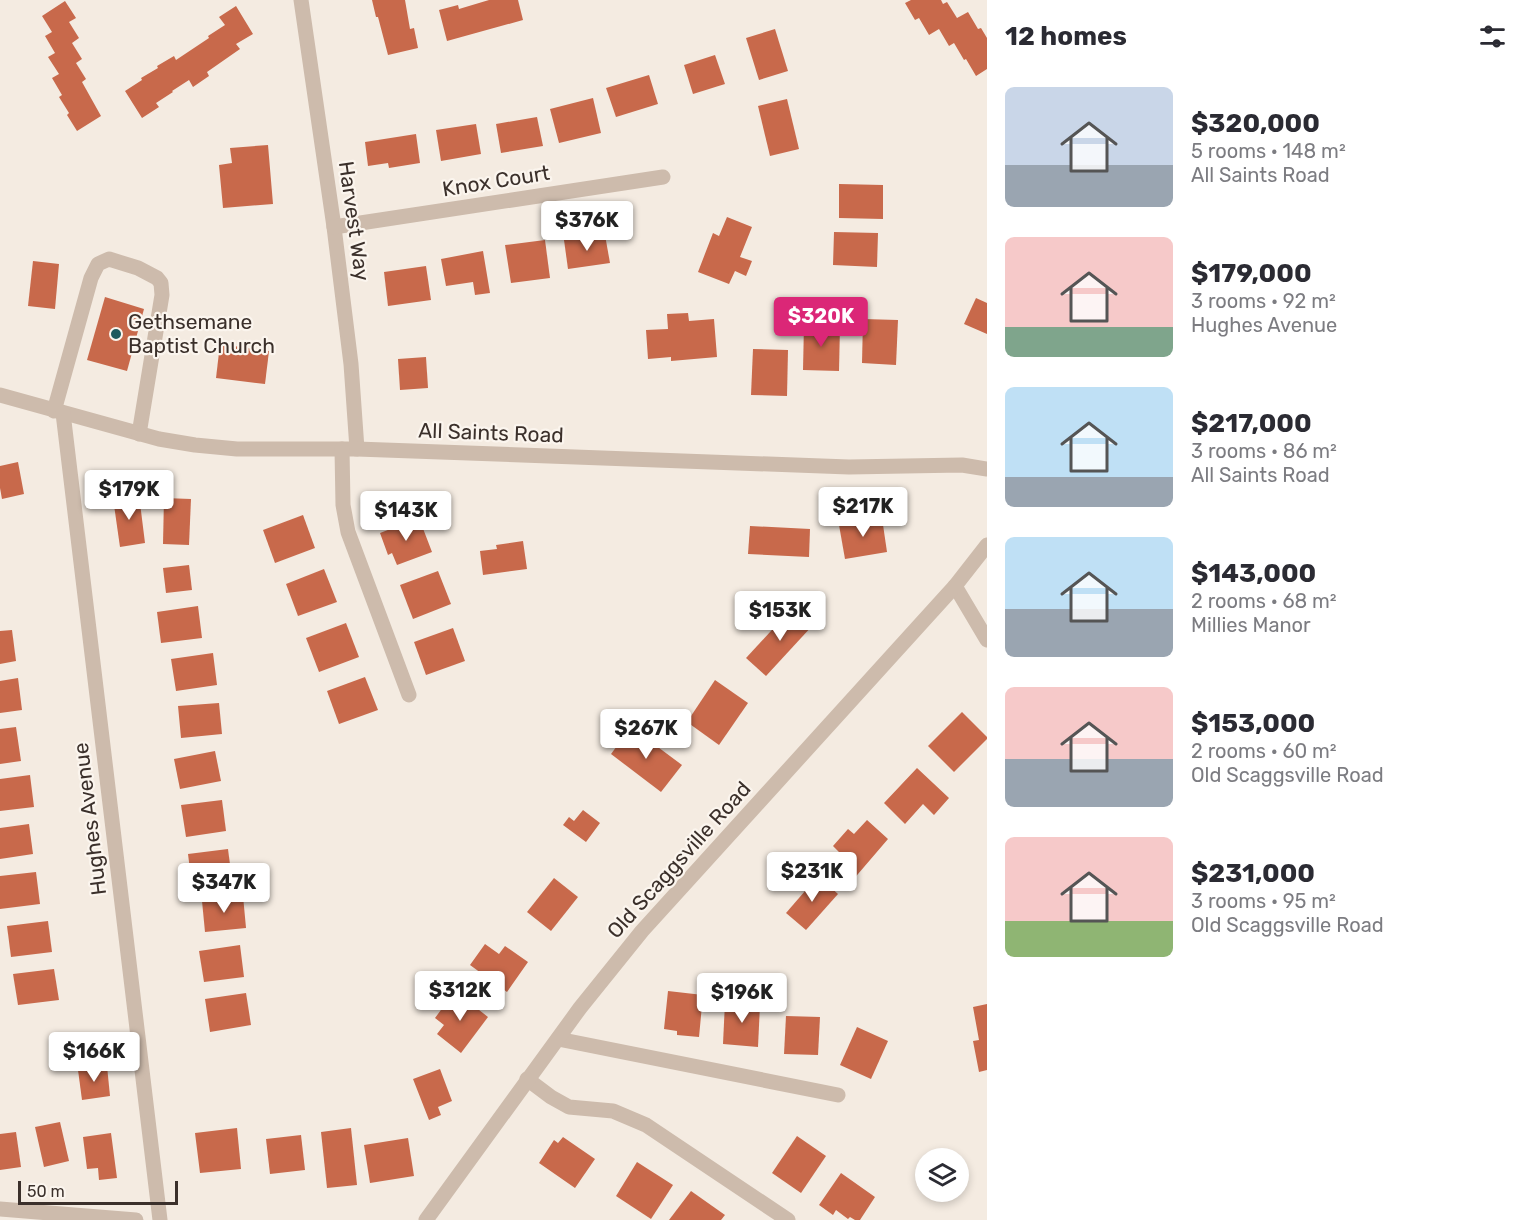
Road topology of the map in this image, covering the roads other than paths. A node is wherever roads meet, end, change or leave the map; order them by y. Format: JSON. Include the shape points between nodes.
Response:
{"nodes":[{"id":1,"x":300,"y":0,"type":"edge"},
{"id":2,"x":663,"y":177,"type":"dead end"},
{"id":3,"x":334,"y":227,"type":"junction"},
{"id":4,"x":0,"y":395,"type":"edge"},
{"id":5,"x":58,"y":412,"type":"junction"},
{"id":6,"x":139,"y":434,"type":"junction"},
{"id":7,"x":350,"y":449,"type":"junction"},
{"id":8,"x":987,"y":469,"type":"edge"},
{"id":9,"x":987,"y":545,"type":"edge"},
{"id":10,"x":955,"y":586,"type":"junction"},
{"id":11,"x":987,"y":640,"type":"edge"},
{"id":12,"x":409,"y":695,"type":"dead end"},
{"id":13,"x":558,"y":1039,"type":"junction"},
{"id":14,"x":527,"y":1079,"type":"junction"},
{"id":15,"x":838,"y":1095,"type":"dead end"},
{"id":16,"x":0,"y":1209,"type":"edge"},
{"id":17,"x":136,"y":1220,"type":"edge"},
{"id":18,"x":160,"y":1220,"type":"edge"},
{"id":19,"x":426,"y":1220,"type":"edge"},
{"id":20,"x":788,"y":1220,"type":"edge"}],
"edges":[{"from":1,"to":3,"type":"street","name":"Harvest Way"},
{"from":2,"to":3,"type":"street","name":"Knox Court"},
{"from":3,"to":7,"type":"street","name":"Harvest Way","via":[[351,364]]},
{"from":4,"to":5,"type":"street","name":"All Saints Road"},
{"from":5,"to":6,"type":"street","name":"All Saints Road"},
{"from":5,"to":6,"type":"street","via":[[91,278],[98,264],[109,258],[138,268],[161,284]]},
{"from":5,"to":18,"type":"street","name":"Hughes Avenue"},
{"from":6,"to":7,"type":"street","name":"All Saints Road","via":[[237,449]]},
{"from":7,"to":8,"type":"street","name":"All Saints Road","via":[[849,467],[962,465]]},
{"from":7,"to":12,"type":"street","name":"Harvest Way","via":[[343,505],[348,532]]},
{"from":9,"to":10,"type":"street","name":"Old Scaggsville Road"},
{"from":10,"to":11,"type":"street"},
{"from":10,"to":13,"type":"street","name":"Old Scaggsville Road","via":[[642,931]]},
{"from":13,"to":14,"type":"street","name":"Old Scaggsville Road"},
{"from":13,"to":15,"type":"street"},
{"from":14,"to":19,"type":"street","name":"Old Scaggsville Road"},
{"from":14,"to":20,"type":"street","via":[[569,1107],[613,1112],[646,1125]]},
{"from":16,"to":17,"type":"street"}]}
